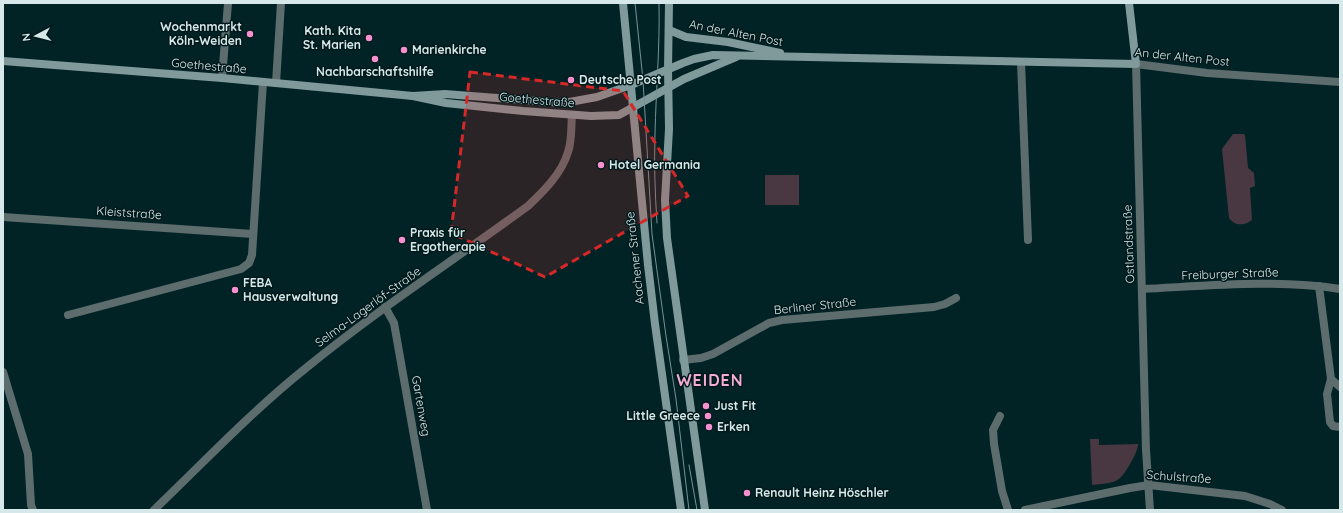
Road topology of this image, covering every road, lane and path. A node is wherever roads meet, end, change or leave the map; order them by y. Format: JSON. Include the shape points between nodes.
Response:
{"nodes":[{"id":1,"x":228,"y":3,"type":"edge"},
{"id":2,"x":281,"y":3,"type":"edge"},
{"id":3,"x":623,"y":3,"type":"edge"},
{"id":4,"x":670,"y":3,"type":"edge"},
{"id":5,"x":1129,"y":3,"type":"edge"},
{"id":6,"x":669,"y":30,"type":"junction"},
{"id":7,"x":738,"y":56,"type":"junction"},
{"id":8,"x":798,"y":57,"type":"junction"},
{"id":9,"x":3,"y":61,"type":"edge"},
{"id":10,"x":1021,"y":62,"type":"junction"},
{"id":11,"x":1136,"y":64,"type":"junction"},
{"id":12,"x":668,"y":69,"type":"junction"},
{"id":13,"x":222,"y":78,"type":"junction"},
{"id":14,"x":263,"y":82,"type":"junction"},
{"id":15,"x":1340,"y":82,"type":"edge"},
{"id":16,"x":276,"y":83,"type":"junction"},
{"id":17,"x":631,"y":85,"type":"junction"},
{"id":18,"x":669,"y":88,"type":"junction"},
{"id":19,"x":413,"y":96,"type":"junction"},
{"id":20,"x":633,"y":107,"type":"junction"},
{"id":21,"x":572,"y":115,"type":"junction"},
{"id":22,"x":3,"y":217,"type":"edge"},
{"id":23,"x":253,"y":234,"type":"junction"},
{"id":24,"x":1028,"y":240,"type":"dead end"},
{"id":25,"x":1319,"y":286,"type":"junction"},
{"id":26,"x":1142,"y":289,"type":"junction"},
{"id":27,"x":1340,"y":289,"type":"edge"},
{"id":28,"x":956,"y":298,"type":"dead end"},
{"id":29,"x":385,"y":307,"type":"junction"},
{"id":30,"x":68,"y":315,"type":"dead end"},
{"id":31,"x":683,"y":360,"type":"junction"},
{"id":32,"x":3,"y":372,"type":"edge"},
{"id":33,"x":1331,"y":379,"type":"junction"},
{"id":34,"x":1340,"y":387,"type":"edge"},
{"id":35,"x":1000,"y":416,"type":"dead end"},
{"id":36,"x":1340,"y":427,"type":"edge"},
{"id":37,"x":1149,"y":486,"type":"junction"},
{"id":38,"x":33,"y":510,"type":"edge"},
{"id":39,"x":154,"y":510,"type":"edge"},
{"id":40,"x":427,"y":510,"type":"edge"},
{"id":41,"x":681,"y":510,"type":"edge"},
{"id":42,"x":704,"y":510,"type":"edge"},
{"id":43,"x":1008,"y":510,"type":"edge"},
{"id":44,"x":1025,"y":510,"type":"edge"},
{"id":45,"x":1150,"y":510,"type":"edge"},
{"id":46,"x":1282,"y":510,"type":"edge"}],
"edges":[{"from":1,"to":13,"type":"street"},
{"from":2,"to":16,"type":"street"},
{"from":3,"to":17,"type":"street","name":"Aachener Straße"},
{"from":4,"to":6,"type":"street"},
{"from":5,"to":11,"type":"street","name":"Ostlandstraße"},
{"from":6,"to":8,"type":"street","name":"An der Alten Post","via":[[686,37],[728,42]]},
{"from":6,"to":12,"type":"street"},
{"from":7,"to":8,"type":"street","name":"An der Alten Post"},
{"from":7,"to":12,"type":"street","name":"An der Alten Post","via":[[704,56]]},
{"from":7,"to":18,"type":"street","name":"An der Alten Post"},
{"from":8,"to":10,"type":"street","name":"An der Alten Post"},
{"from":9,"to":13,"type":"street","name":"Goethestraße"},
{"from":10,"to":11,"type":"street","name":"An der Alten Post"},
{"from":10,"to":24,"type":"street"},
{"from":11,"to":15,"type":"street","name":"An der Alten Post","via":[[1207,73]]},
{"from":11,"to":26,"type":"street","name":"Ostlandstraße"},
{"from":12,"to":17,"type":"street","name":"An der Alten Post"},
{"from":12,"to":18,"type":"street"},
{"from":13,"to":14,"type":"street","name":"Goethestraße"},
{"from":14,"to":16,"type":"street","name":"Goethestraße"},
{"from":14,"to":23,"type":"street"},
{"from":16,"to":19,"type":"street","name":"Goethestraße"},
{"from":17,"to":19,"type":"street","name":"Goethestraße","via":[[596,98],[564,104],[445,94]]},
{"from":17,"to":20,"type":"street","name":"Aachener Straße"},
{"from":18,"to":20,"type":"street","name":"An der Alten Post"},
{"from":18,"to":31,"type":"street","via":[[666,223]]},
{"from":19,"to":21,"type":"street","name":"Goethestraße","via":[[453,104]]},
{"from":20,"to":21,"type":"street","name":"Goethestraße","via":[[619,115]]},
{"from":20,"to":41,"type":"street","name":"Aachener Straße","via":[[654,317]]},
{"from":21,"to":29,"type":"street","name":"Selma-Lagerlöf-Straße","via":[[569,152],[560,169],[541,193],[528,206]]},
{"from":22,"to":23,"type":"street","name":"Kleiststraße"},
{"from":23,"to":30,"type":"street","via":[[249,263],[241,269]]},
{"from":25,"to":26,"type":"street","name":"Freiburger Straße","via":[[1256,284]]},
{"from":25,"to":27,"type":"street","name":"Freiburger Straße"},
{"from":25,"to":33,"type":"street"},
{"from":26,"to":37,"type":"street","name":"Ostlandstraße"},
{"from":28,"to":31,"type":"street","name":"Berliner Straße","via":[[934,308],[789,319],[769,323],[713,354]]},
{"from":29,"to":39,"type":"street","name":"Selma-Lagerlöf-Straße","via":[[306,368],[244,422]]},
{"from":29,"to":40,"type":"street","name":"Gartenweg","via":[[394,323]]},
{"from":31,"to":42,"type":"street"},
{"from":32,"to":38,"type":"street","via":[[28,454]]},
{"from":33,"to":34,"type":"street"},
{"from":33,"to":36,"type":"street","via":[[1327,394],[1330,422],[1333,426]]},
{"from":35,"to":43,"type":"street","via":[[993,430],[994,444]]},
{"from":37,"to":44,"type":"street","name":"Schulstraße"},
{"from":37,"to":45,"type":"street","name":"Ostlandstraße"},
{"from":37,"to":46,"type":"street","name":"Schulstraße","via":[[1245,496]]}]}
